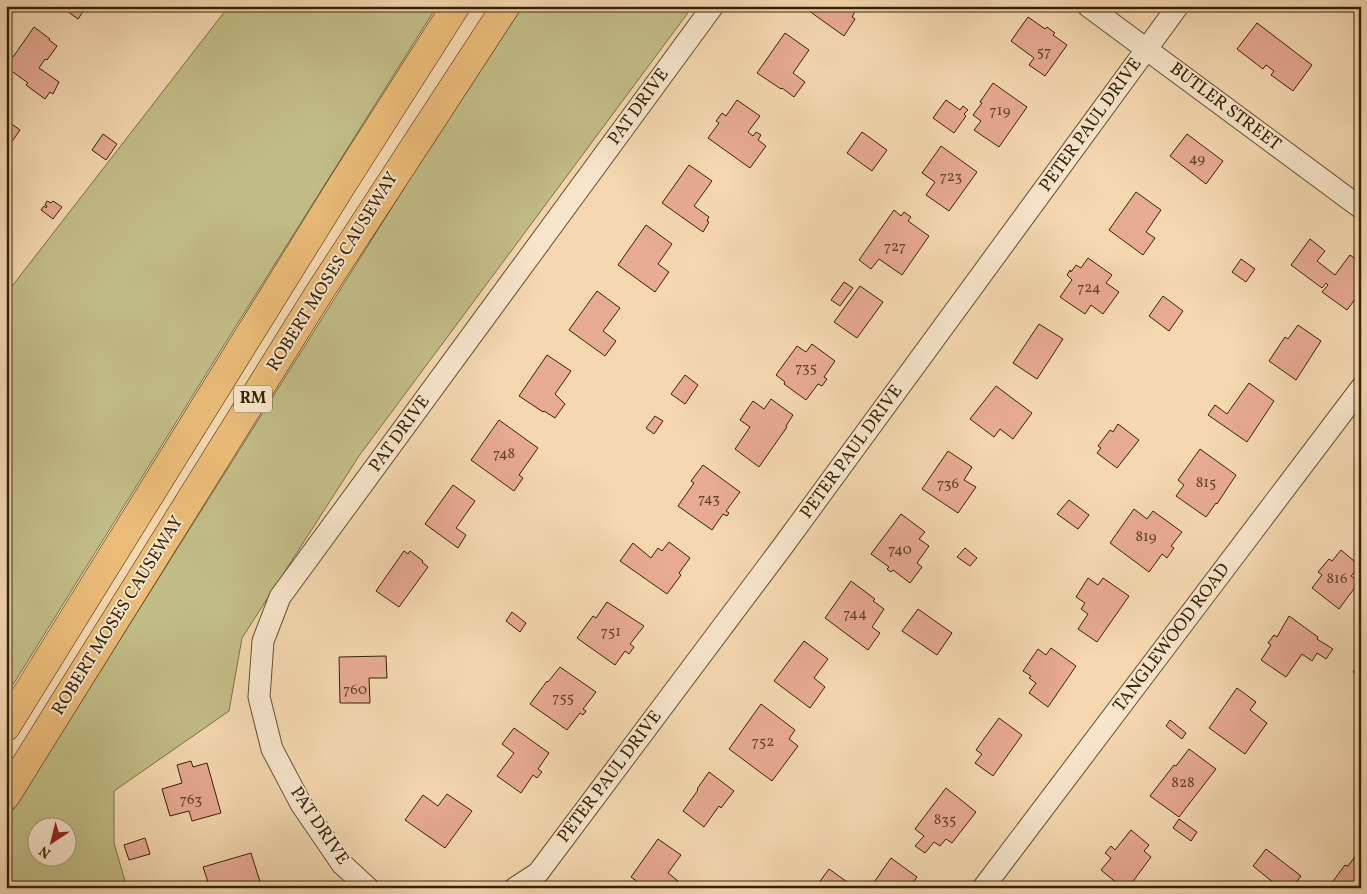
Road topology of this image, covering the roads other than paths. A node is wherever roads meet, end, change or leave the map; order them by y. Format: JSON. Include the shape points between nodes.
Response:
{"nodes":[{"id":1,"x":456,"y":6,"type":"edge"},
{"id":2,"x":506,"y":6,"type":"edge"},
{"id":3,"x":713,"y":6,"type":"edge"},
{"id":4,"x":1088,"y":6,"type":"edge"},
{"id":5,"x":1178,"y":6,"type":"edge"},
{"id":6,"x":1146,"y":49,"type":"junction"},
{"id":7,"x":1361,"y":208,"type":"edge"},
{"id":8,"x":1361,"y":388,"type":"edge"},
{"id":9,"x":6,"y":727,"type":"edge"},
{"id":10,"x":6,"y":796,"type":"edge"},
{"id":11,"x":368,"y":888,"type":"edge"},
{"id":12,"x":515,"y":888,"type":"edge"},
{"id":13,"x":983,"y":888,"type":"edge"}],
"edges":[{"from":1,"to":9,"type":"highway","name":"ROBERT MOSES CAUSEWAY","number":"RM"},
{"from":2,"to":10,"type":"highway","name":"ROBERT MOSES CAUSEWAY","number":"RM","via":[[314,301]]},
{"from":3,"to":11,"type":"street","name":"PAT DRIVE","via":[[280,597],[263,641],[260,697],[272,749],[301,804],[342,864]]},
{"from":4,"to":6,"type":"street","name":"BUTLER STREET"},
{"from":5,"to":6,"type":"street","name":"PETER PAUL DRIVE"},
{"from":6,"to":7,"type":"street","name":"BUTLER STREET"},
{"from":6,"to":12,"type":"street","name":"PETER PAUL DRIVE","via":[[556,850],[538,873]]},
{"from":8,"to":13,"type":"street","name":"TANGLEWOOD ROAD"}]}
